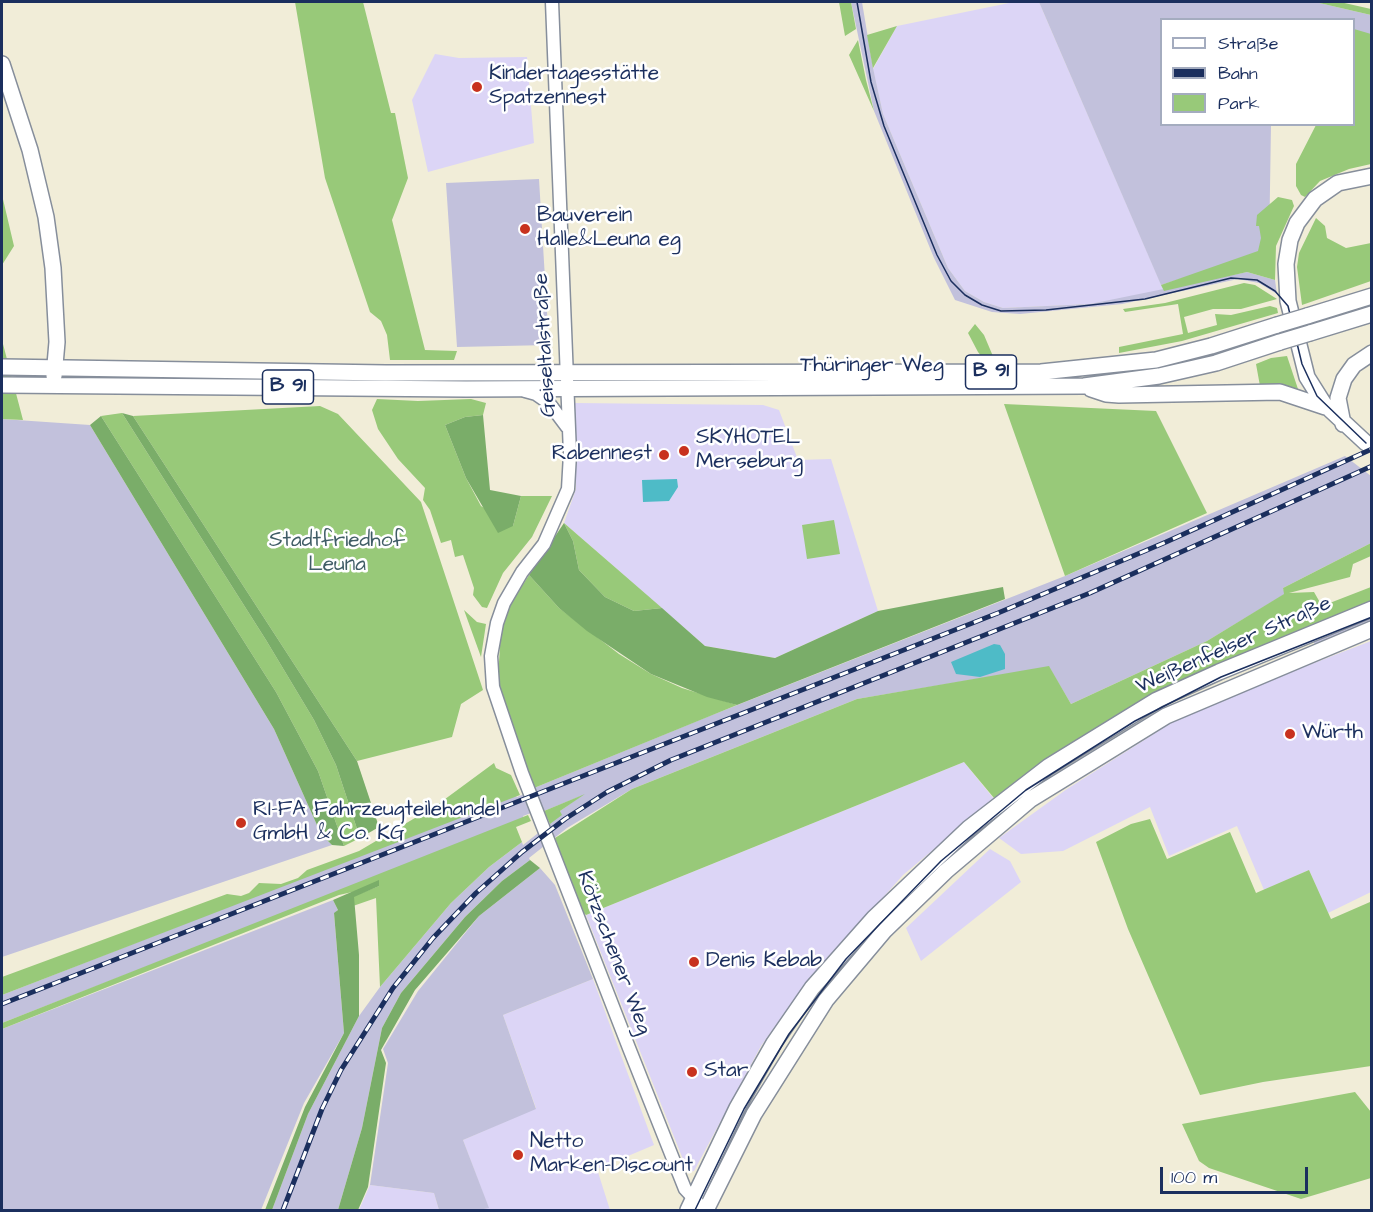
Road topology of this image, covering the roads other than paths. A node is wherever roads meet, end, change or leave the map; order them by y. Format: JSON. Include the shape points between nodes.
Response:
{"nodes":[{"id":1,"x":552,"y":2,"type":"edge"},
{"id":2,"x":2,"y":64,"type":"edge"},
{"id":3,"x":1371,"y":176,"type":"edge"},
{"id":4,"x":1371,"y":296,"type":"edge"},
{"id":5,"x":1371,"y":314,"type":"edge"},
{"id":6,"x":1371,"y":353,"type":"edge"},
{"id":7,"x":2,"y":367,"type":"edge"},
{"id":8,"x":55,"y":368,"type":"junction"},
{"id":9,"x":565,"y":371,"type":"junction"},
{"id":10,"x":2,"y":385,"type":"edge"},
{"id":11,"x":52,"y":385,"type":"junction"},
{"id":12,"x":1084,"y":387,"type":"junction"},
{"id":13,"x":518,"y":389,"type":"junction"},
{"id":14,"x":567,"y":389,"type":"junction"},
{"id":15,"x":1327,"y":408,"type":"junction"},
{"id":16,"x":1343,"y":424,"type":"junction"},
{"id":17,"x":569,"y":432,"type":"junction"},
{"id":18,"x":1366,"y":443,"type":"dead end"},
{"id":19,"x":1371,"y":609,"type":"edge"},
{"id":20,"x":1371,"y":629,"type":"edge"},
{"id":21,"x":497,"y":703,"type":"joint"},
{"id":22,"x":691,"y":1204,"type":"edge"},
{"id":23,"x":707,"y":1209,"type":"edge"}],
"edges":[{"from":1,"to":9,"type":"street","name":"Geiseltalstraße"},
{"from":2,"to":8,"type":"main road","via":[[30,150],[46,217],[53,268]]},
{"from":3,"to":15,"type":"main road","via":[[1338,183],[1320,194],[1290,240],[1286,256],[1286,282],[1302,364]]},
{"from":4,"to":9,"type":"main road","name":"Thüringer Weg","number":"B 91","bridge":true,"via":[[1156,360],[1041,372]]},
{"from":5,"to":12,"type":"main road","name":"Thüringer Weg","number":"B 91","bridge":true,"via":[[1216,363]]},
{"from":6,"to":16,"type":"main road","via":[[1354,365],[1344,379],[1338,398]]},
{"from":7,"to":8,"type":"main road","number":"B 91"},
{"from":8,"to":9,"type":"main road","number":"B 91","via":[[386,373]]},
{"from":8,"to":11,"type":"main road"},
{"from":9,"to":14,"type":"street","name":"Geiseltalstraße"},
{"from":10,"to":11,"type":"main road","number":"B 91"},
{"from":11,"to":13,"type":"main road","number":"B 91"},
{"from":12,"to":14,"type":"main road","name":"Thüringer Weg","number":"B 91"},
{"from":12,"to":15,"type":"main road","via":[[1119,395],[1280,392]]},
{"from":13,"to":14,"type":"main road","number":"B 91"},
{"from":13,"to":17,"type":"street","via":[[549,403],[563,418]]},
{"from":14,"to":17,"type":"street","name":"Geiseltalstraße"},
{"from":15,"to":16,"type":"main road"},
{"from":16,"to":18,"type":"main road"},
{"from":17,"to":21,"type":"street","name":"Geiseltalstraße","via":[[568,489],[560,511],[544,544],[512,587],[497,623],[491,656]]},
{"from":19,"to":22,"type":"main road","name":"Weißenfelser Straße","via":[[1178,690],[1114,725],[995,805],[906,885],[840,954],[774,1043]]},
{"from":20,"to":23,"type":"main road","name":"Weißenfelser Straße","via":[[1187,705],[1058,782],[1006,819],[918,896],[826,1000],[736,1147]]},
{"from":21,"to":22,"type":"street","name":"Kötzschener Weg"},
{"from":22,"to":23,"type":"street","name":"Kötzschener Weg"}]}
